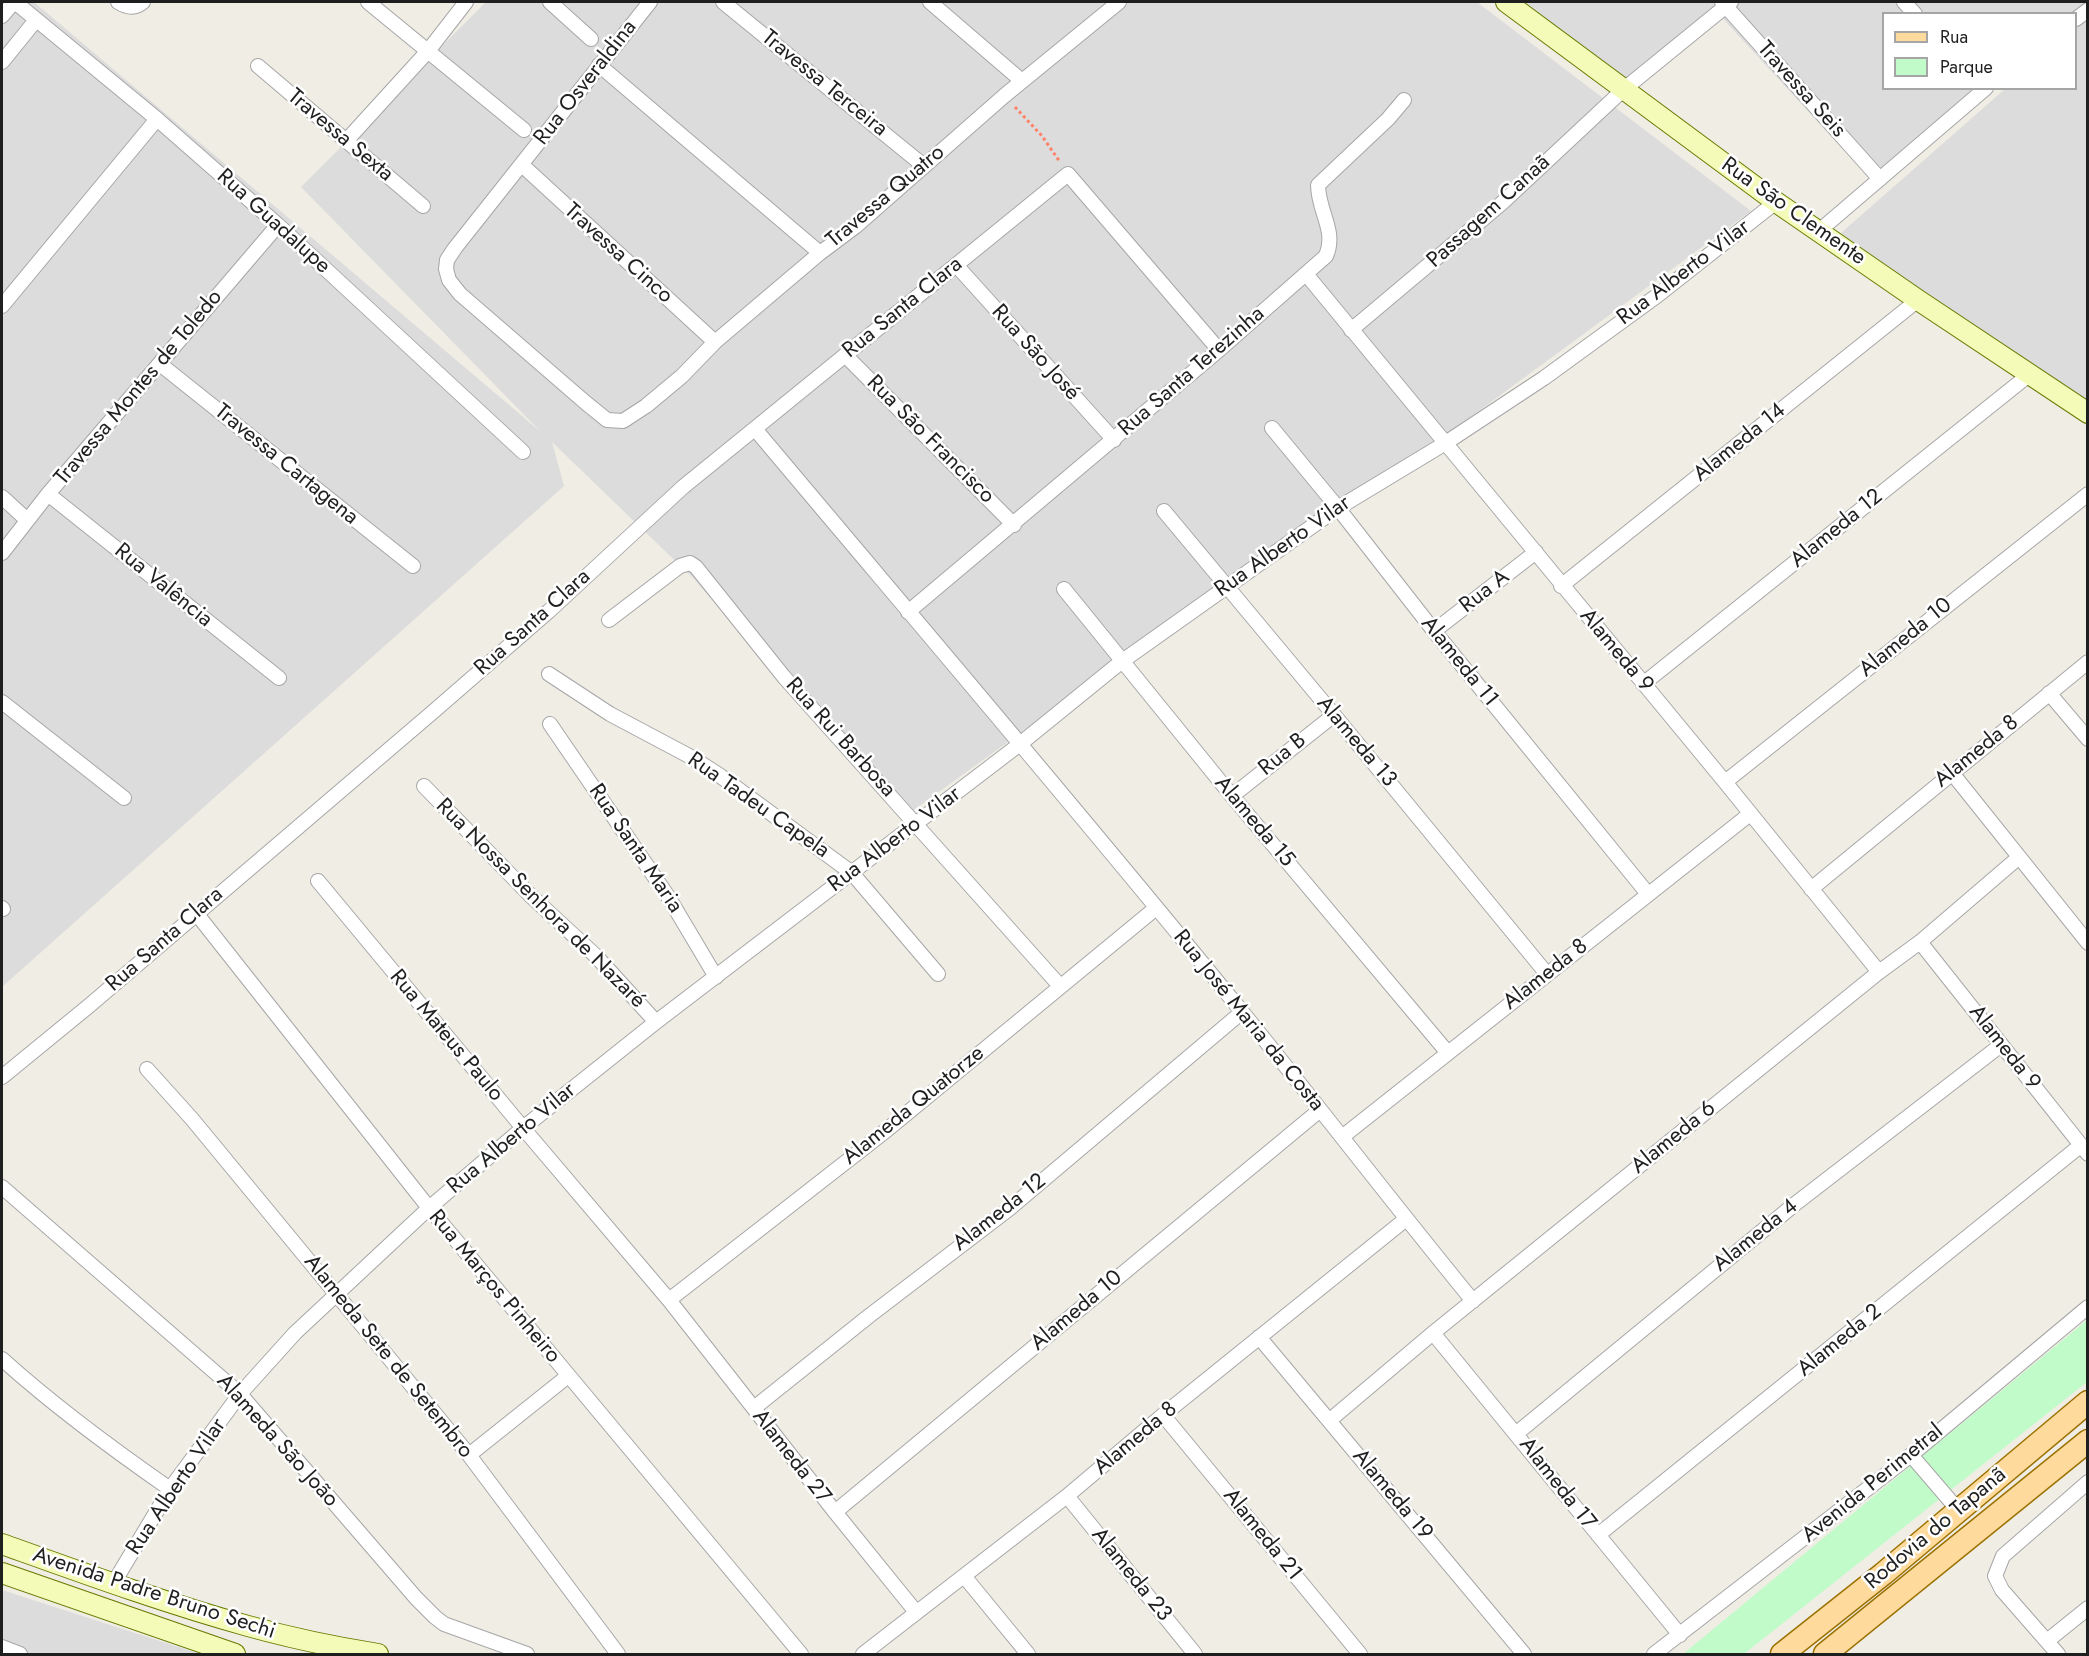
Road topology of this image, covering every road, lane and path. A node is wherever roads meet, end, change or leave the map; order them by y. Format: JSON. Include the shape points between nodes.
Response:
{"nodes":[{"id":1,"x":14,"y":2,"type":"edge"},
{"id":2,"x":118,"y":2,"type":"edge"},
{"id":3,"x":143,"y":2,"type":"edge"},
{"id":4,"x":368,"y":2,"type":"edge"},
{"id":5,"x":466,"y":2,"type":"edge"},
{"id":6,"x":550,"y":2,"type":"edge"},
{"id":7,"x":650,"y":2,"type":"edge"},
{"id":8,"x":723,"y":2,"type":"edge"},
{"id":9,"x":930,"y":2,"type":"edge"},
{"id":10,"x":1119,"y":2,"type":"edge"},
{"id":11,"x":1506,"y":2,"type":"edge"},
{"id":12,"x":2080,"y":2,"type":"edge"},
{"id":13,"x":1727,"y":3,"type":"edge"},
{"id":14,"x":2088,"y":10,"type":"edge"},
{"id":15,"x":2,"y":16,"type":"edge"},
{"id":16,"x":36,"y":20,"type":"junction"},
{"id":17,"x":591,"y":39,"type":"dead end"},
{"id":18,"x":428,"y":51,"type":"junction"},
{"id":19,"x":2,"y":62,"type":"edge"},
{"id":20,"x":599,"y":65,"type":"junction"},
{"id":21,"x":258,"y":66,"type":"dead end"},
{"id":22,"x":1022,"y":81,"type":"junction"},
{"id":23,"x":1623,"y":90,"type":"junction"},
{"id":24,"x":1984,"y":90,"type":"edge"},
{"id":25,"x":1004,"y":96,"type":"junction"},
{"id":26,"x":1404,"y":100,"type":"dead end"},
{"id":27,"x":157,"y":119,"type":"junction"},
{"id":28,"x":524,"y":130,"type":"dead end"},
{"id":29,"x":346,"y":141,"type":"junction"},
{"id":30,"x":522,"y":165,"type":"junction"},
{"id":31,"x":924,"y":166,"type":"junction"},
{"id":32,"x":1068,"y":174,"type":"junction"},
{"id":33,"x":1880,"y":179,"type":"junction"},
{"id":34,"x":1776,"y":202,"type":"junction"},
{"id":35,"x":423,"y":206,"type":"dead end"},
{"id":36,"x":278,"y":225,"type":"junction"},
{"id":37,"x":1819,"y":231,"type":"junction"},
{"id":38,"x":820,"y":253,"type":"junction"},
{"id":39,"x":956,"y":265,"type":"junction"},
{"id":40,"x":1306,"y":274,"type":"junction"},
{"id":41,"x":1918,"y":300,"type":"junction"},
{"id":42,"x":2,"y":306,"type":"edge"},
{"id":43,"x":1351,"y":330,"type":"junction"},
{"id":44,"x":715,"y":342,"type":"junction"},
{"id":45,"x":1220,"y":350,"type":"junction"},
{"id":46,"x":845,"y":355,"type":"junction"},
{"id":47,"x":160,"y":364,"type":"junction"},
{"id":48,"x":2030,"y":374,"type":"junction"},
{"id":49,"x":2088,"y":412,"type":"edge"},
{"id":50,"x":1272,"y":428,"type":"dead end"},
{"id":51,"x":755,"y":429,"type":"junction"},
{"id":52,"x":1114,"y":440,"type":"junction"},
{"id":53,"x":1444,"y":444,"type":"junction"},
{"id":54,"x":523,"y":452,"type":"dead end"},
{"id":55,"x":48,"y":494,"type":"junction"},
{"id":56,"x":2088,"y":494,"type":"edge"},
{"id":57,"x":2,"y":497,"type":"edge"},
{"id":58,"x":1338,"y":508,"type":"junction"},
{"id":59,"x":1164,"y":511,"type":"dead end"},
{"id":60,"x":27,"y":520,"type":"junction"},
{"id":61,"x":1014,"y":525,"type":"junction"},
{"id":62,"x":1536,"y":552,"type":"junction"},
{"id":63,"x":2,"y":553,"type":"edge"},
{"id":64,"x":413,"y":566,"type":"dead end"},
{"id":65,"x":1225,"y":586,"type":"junction"},
{"id":66,"x":1562,"y":586,"type":"junction"},
{"id":67,"x":1064,"y":589,"type":"dead end"},
{"id":68,"x":909,"y":612,"type":"junction"},
{"id":69,"x":609,"y":620,"type":"dead end"},
{"id":70,"x":1434,"y":631,"type":"junction"},
{"id":71,"x":1121,"y":662,"type":"junction"},
{"id":72,"x":2088,"y":662,"type":"edge"},
{"id":73,"x":549,"y":674,"type":"dead end"},
{"id":74,"x":279,"y":678,"type":"dead end"},
{"id":75,"x":1643,"y":684,"type":"junction"},
{"id":76,"x":2049,"y":693,"type":"junction"},
{"id":77,"x":2,"y":702,"type":"edge"},
{"id":78,"x":1334,"y":715,"type":"junction"},
{"id":79,"x":550,"y":724,"type":"dead end"},
{"id":80,"x":2088,"y":739,"type":"edge"},
{"id":81,"x":1020,"y":744,"type":"junction"},
{"id":82,"x":1952,"y":772,"type":"junction"},
{"id":83,"x":1725,"y":782,"type":"junction"},
{"id":84,"x":424,"y":786,"type":"dead end"},
{"id":85,"x":1232,"y":796,"type":"junction"},
{"id":86,"x":124,"y":798,"type":"dead end"},
{"id":87,"x":1750,"y":814,"type":"junction"},
{"id":88,"x":917,"y":824,"type":"junction"},
{"id":89,"x":2018,"y":858,"type":"junction"},
{"id":90,"x":852,"y":873,"type":"junction"},
{"id":91,"x":318,"y":881,"type":"dead end"},
{"id":92,"x":1811,"y":889,"type":"junction"},
{"id":93,"x":1648,"y":894,"type":"junction"},
{"id":94,"x":1156,"y":908,"type":"junction"},
{"id":95,"x":196,"y":913,"type":"junction"},
{"id":96,"x":1920,"y":942,"type":"junction"},
{"id":97,"x":2088,"y":943,"type":"edge"},
{"id":98,"x":1879,"y":972,"type":"junction"},
{"id":99,"x":938,"y":974,"type":"dead end"},
{"id":100,"x":1547,"y":974,"type":"junction"},
{"id":101,"x":716,"y":977,"type":"junction"},
{"id":102,"x":1060,"y":986,"type":"junction"},
{"id":103,"x":1242,"y":1012,"type":"junction"},
{"id":104,"x":656,"y":1022,"type":"junction"},
{"id":105,"x":2001,"y":1045,"type":"junction"},
{"id":106,"x":1448,"y":1053,"type":"junction"},
{"id":107,"x":147,"y":1069,"type":"dead end"},
{"id":108,"x":2,"y":1077,"type":"edge"},
{"id":109,"x":1320,"y":1110,"type":"junction"},
{"id":110,"x":523,"y":1128,"type":"junction"},
{"id":111,"x":1342,"y":1137,"type":"junction"},
{"id":112,"x":2084,"y":1150,"type":"edge"},
{"id":113,"x":2,"y":1187,"type":"edge"},
{"id":114,"x":429,"y":1208,"type":"junction"},
{"id":115,"x":1406,"y":1219,"type":"junction"},
{"id":116,"x":336,"y":1294,"type":"junction"},
{"id":117,"x":669,"y":1300,"type":"junction"},
{"id":118,"x":1473,"y":1301,"type":"junction"},
{"id":119,"x":2088,"y":1307,"type":"edge"},
{"id":120,"x":1433,"y":1333,"type":"junction"},
{"id":121,"x":1259,"y":1337,"type":"junction"},
{"id":122,"x":2,"y":1359,"type":"edge"},
{"id":123,"x":568,"y":1376,"type":"junction"},
{"id":124,"x":240,"y":1394,"type":"junction"},
{"id":125,"x":2088,"y":1402,"type":"edge"},
{"id":126,"x":754,"y":1408,"type":"junction"},
{"id":127,"x":1163,"y":1415,"type":"junction"},
{"id":128,"x":1330,"y":1420,"type":"junction"},
{"id":129,"x":1517,"y":1433,"type":"junction"},
{"id":130,"x":2087,"y":1443,"type":"edge"},
{"id":131,"x":469,"y":1455,"type":"junction"},
{"id":132,"x":1911,"y":1455,"type":"junction"},
{"id":133,"x":2088,"y":1482,"type":"edge"},
{"id":134,"x":170,"y":1489,"type":"junction"},
{"id":135,"x":1068,"y":1496,"type":"junction"},
{"id":136,"x":1959,"y":1511,"type":"junction"},
{"id":137,"x":835,"y":1512,"type":"junction"},
{"id":138,"x":1598,"y":1535,"type":"junction"},
{"id":139,"x":2,"y":1544,"type":"edge"},
{"id":140,"x":2,"y":1573,"type":"edge"},
{"id":141,"x":964,"y":1576,"type":"junction"},
{"id":142,"x":113,"y":1584,"type":"junction"},
{"id":143,"x":2088,"y":1608,"type":"edge"},
{"id":144,"x":916,"y":1612,"type":"junction"},
{"id":145,"x":1680,"y":1635,"type":"junction"},
{"id":146,"x":2047,"y":1641,"type":"junction"},
{"id":147,"x":2,"y":1647,"type":"edge"},
{"id":148,"x":20,"y":1654,"type":"edge"},
{"id":149,"x":236,"y":1654,"type":"edge"},
{"id":150,"x":378,"y":1654,"type":"edge"},
{"id":151,"x":527,"y":1654,"type":"edge"},
{"id":152,"x":618,"y":1654,"type":"edge"},
{"id":153,"x":801,"y":1654,"type":"edge"},
{"id":154,"x":864,"y":1654,"type":"edge"},
{"id":155,"x":1028,"y":1654,"type":"edge"},
{"id":156,"x":1195,"y":1654,"type":"edge"},
{"id":157,"x":1360,"y":1654,"type":"edge"},
{"id":158,"x":1524,"y":1654,"type":"edge"},
{"id":159,"x":1654,"y":1654,"type":"edge"},
{"id":160,"x":1782,"y":1654,"type":"edge"},
{"id":161,"x":1825,"y":1654,"type":"edge"},
{"id":162,"x":2058,"y":1654,"type":"edge"}],
"edges":[{"from":1,"to":15,"type":"street"},
{"from":1,"to":16,"type":"street","name":"Rua Guadalupe"},
{"from":2,"to":3,"type":"street","via":[[131,7]]},
{"from":4,"to":18,"type":"street"},
{"from":5,"to":18,"type":"street"},
{"from":6,"to":17,"type":"street"},
{"from":7,"to":20,"type":"street","name":"Rua Osveraldina"},
{"from":8,"to":31,"type":"street","name":"Travessa Terceira"},
{"from":9,"to":22,"type":"street"},
{"from":10,"to":22,"type":"street","name":"Travessa Quatro"},
{"from":11,"to":23,"type":"main road","name":"Rua São Clemente"},
{"from":12,"to":14,"type":"street"},
{"from":13,"to":23,"type":"street","name":"Passagem Canaã"},
{"from":13,"to":33,"type":"street","name":"Travessa Seis"},
{"from":16,"to":19,"type":"street"},
{"from":16,"to":27,"type":"street","name":"Rua Guadalupe"},
{"from":18,"to":28,"type":"street"},
{"from":18,"to":29,"type":"street"},
{"from":20,"to":30,"type":"street","name":"Rua Osveraldina"},
{"from":20,"to":38,"type":"street","name":"Travessa Quatro"},
{"from":21,"to":29,"type":"street","name":"Travessa Sexta"},
{"from":22,"to":25,"type":"street","name":"Travessa Quatro"},
{"from":23,"to":34,"type":"main road","name":"Rua São Clemente"},
{"from":23,"to":43,"type":"street","name":"Passagem Canaã","via":[[1502,203]]},
{"from":24,"to":33,"type":"street"},
{"from":25,"to":31,"type":"street","name":"Travessa Quatro"},
{"from":25,"to":32,"type":"path","via":[[1042,136]]},
{"from":26,"to":40,"type":"street","name":"Rua Santa Terezinha","via":[[1318,185],[1331,246]]},
{"from":27,"to":36,"type":"street","name":"Rua Guadalupe"},
{"from":27,"to":42,"type":"street"},
{"from":29,"to":35,"type":"street","name":"Travessa Sexta"},
{"from":30,"to":44,"type":"street","name":"Travessa Cinco"},
{"from":30,"to":44,"type":"street","name":"Rua Osveraldina","via":[[447,260],[449,280],[460,294],[607,420],[623,421],[646,406]]},
{"from":31,"to":38,"type":"street","name":"Travessa Quatro"},
{"from":32,"to":39,"type":"street","name":"Rua Santa Clara"},
{"from":32,"to":45,"type":"street"},
{"from":33,"to":37,"type":"street"},
{"from":34,"to":37,"type":"main road","name":"Rua São Clemente"},
{"from":34,"to":53,"type":"street","name":"Rua Alberto Vilar","via":[[1544,378]]},
{"from":36,"to":47,"type":"street","name":"Travessa Montes de Toledo"},
{"from":36,"to":54,"type":"street","name":"Rua Guadalupe"},
{"from":37,"to":41,"type":"main road","name":"Rua São Clemente"},
{"from":38,"to":44,"type":"street"},
{"from":39,"to":46,"type":"street","name":"Rua Santa Clara"},
{"from":39,"to":52,"type":"street","name":"Rua São José"},
{"from":40,"to":43,"type":"street","name":"Alameda 9"},
{"from":40,"to":45,"type":"street","name":"Rua Santa Terezinha"},
{"from":41,"to":48,"type":"main road","name":"Rua São Clemente"},
{"from":41,"to":66,"type":"street","name":"Alameda 14"},
{"from":43,"to":53,"type":"street","name":"Alameda 9"},
{"from":45,"to":52,"type":"street","name":"Rua Santa Terezinha"},
{"from":46,"to":51,"type":"street","name":"Rua Santa Clara"},
{"from":46,"to":61,"type":"street","name":"Rua São Francisco"},
{"from":47,"to":55,"type":"street","name":"Travessa Montes de Toledo"},
{"from":47,"to":64,"type":"street","name":"Travessa Cartagena"},
{"from":48,"to":49,"type":"main road","name":"Rua São Clemente"},
{"from":48,"to":75,"type":"street","name":"Alameda 12"},
{"from":50,"to":58,"type":"street","name":"Alameda 11"},
{"from":51,"to":68,"type":"street"},
{"from":51,"to":95,"type":"street","name":"Rua Santa Clara","via":[[683,487],[549,611]]},
{"from":52,"to":61,"type":"street","name":"Rua Santa Terezinha"},
{"from":53,"to":58,"type":"street","name":"Rua Alberto Vilar"},
{"from":53,"to":62,"type":"street","name":"Alameda 9"},
{"from":55,"to":60,"type":"street","name":"Travessa Montes de Toledo"},
{"from":55,"to":74,"type":"street","name":"Rua Valência"},
{"from":56,"to":83,"type":"street","name":"Alameda 10"},
{"from":57,"to":60,"type":"street"},
{"from":58,"to":65,"type":"street","name":"Rua Alberto Vilar"},
{"from":58,"to":70,"type":"street","name":"Alameda 11"},
{"from":59,"to":65,"type":"street","name":"Alameda 13"},
{"from":60,"to":63,"type":"street","name":"Travessa Montes de Toledo"},
{"from":61,"to":68,"type":"street","name":"Rua Santa Terezinha"},
{"from":62,"to":66,"type":"street","name":"Alameda 9"},
{"from":62,"to":70,"type":"street","name":"Rua A"},
{"from":65,"to":71,"type":"street","name":"Rua Alberto Vilar"},
{"from":65,"to":78,"type":"street","name":"Alameda 13"},
{"from":66,"to":75,"type":"street","name":"Alameda 9"},
{"from":67,"to":71,"type":"street","name":"Alameda 15"},
{"from":68,"to":81,"type":"street"},
{"from":69,"to":88,"type":"street","name":"Rua Rui Barbosa","via":[[680,566],[690,563],[784,677]]},
{"from":70,"to":93,"type":"street","name":"Alameda 11"},
{"from":71,"to":81,"type":"street","name":"Rua Alberto Vilar"},
{"from":71,"to":85,"type":"street","name":"Alameda 15"},
{"from":72,"to":76,"type":"street","name":"Alameda 8"},
{"from":73,"to":90,"type":"street","name":"Rua Tadeu Capela","via":[[610,714],[719,775]]},
{"from":75,"to":83,"type":"street","name":"Alameda 9"},
{"from":76,"to":80,"type":"street"},
{"from":76,"to":82,"type":"street","name":"Alameda 8"},
{"from":77,"to":86,"type":"street"},
{"from":78,"to":85,"type":"street","name":"Rua B"},
{"from":78,"to":100,"type":"street","name":"Alameda 13"},
{"from":79,"to":101,"type":"street","name":"Rua Santa Maria","via":[[669,898]]},
{"from":81,"to":88,"type":"street","name":"Rua Alberto Vilar"},
{"from":81,"to":94,"type":"street","name":"Rua José Maria da Costa"},
{"from":82,"to":89,"type":"street"},
{"from":82,"to":92,"type":"street","name":"Alameda 8"},
{"from":83,"to":87,"type":"street","name":"Alameda 9"},
{"from":84,"to":104,"type":"street","name":"Rua Nossa Senhora de Nazaré","via":[[530,895],[596,956]]},
{"from":85,"to":106,"type":"street","name":"Alameda 15"},
{"from":87,"to":92,"type":"street","name":"Alameda 9"},
{"from":87,"to":93,"type":"street","name":"Alameda 8"},
{"from":88,"to":90,"type":"street","name":"Rua Alberto Vilar"},
{"from":88,"to":102,"type":"street","name":"Rua Rui Barbosa"},
{"from":89,"to":96,"type":"street","name":"Alameda 6"},
{"from":89,"to":97,"type":"street"},
{"from":90,"to":99,"type":"street","name":"Rua Tadeu Capela"},
{"from":90,"to":101,"type":"street","name":"Rua Alberto Vilar"},
{"from":91,"to":110,"type":"street","name":"Rua Mateus Paulo"},
{"from":92,"to":98,"type":"street","name":"Alameda 9"},
{"from":93,"to":100,"type":"street","name":"Alameda 8"},
{"from":94,"to":102,"type":"street","name":"Alameda Quatorze"},
{"from":94,"to":103,"type":"street","name":"Rua José Maria da Costa"},
{"from":95,"to":108,"type":"street","name":"Rua Santa Clara"},
{"from":95,"to":114,"type":"street","name":"Rua Marços Pinheiro"},
{"from":96,"to":98,"type":"street","name":"Alameda 6"},
{"from":96,"to":105,"type":"street","name":"Alameda 9"},
{"from":98,"to":118,"type":"street","name":"Alameda 6"},
{"from":100,"to":106,"type":"street","name":"Alameda 8"},
{"from":101,"to":104,"type":"street","name":"Rua Alberto Vilar"},
{"from":102,"to":117,"type":"street","name":"Alameda Quatorze","via":[[883,1133]]},
{"from":103,"to":109,"type":"street","name":"Rua José Maria da Costa"},
{"from":103,"to":126,"type":"street","name":"Alameda 12","via":[[1009,1209]]},
{"from":104,"to":110,"type":"street","name":"Rua Alberto Vilar"},
{"from":105,"to":112,"type":"street","name":"Alameda 9"},
{"from":105,"to":129,"type":"street","name":"Alameda 4","via":[[1795,1204]]},
{"from":106,"to":111,"type":"street","name":"Alameda 8"},
{"from":107,"to":116,"type":"street","name":"Alameda Sete de Setembro"},
{"from":109,"to":111,"type":"street","name":"Rua José Maria da Costa"},
{"from":109,"to":137,"type":"street","name":"Alameda 10"},
{"from":110,"to":114,"type":"street","name":"Rua Alberto Vilar"},
{"from":110,"to":117,"type":"street","name":"Rua Mateus Paulo"},
{"from":111,"to":115,"type":"street","name":"Rua José Maria da Costa"},
{"from":112,"to":138,"type":"street","name":"Alameda 2"},
{"from":113,"to":124,"type":"street","name":"Alameda São João"},
{"from":114,"to":116,"type":"street","name":"Rua Alberto Vilar"},
{"from":114,"to":123,"type":"street","name":"Rua Marços Pinheiro"},
{"from":115,"to":118,"type":"street","name":"Rua José Maria da Costa"},
{"from":115,"to":121,"type":"street","name":"Alameda 8"},
{"from":116,"to":124,"type":"street","name":"Rua Alberto Vilar"},
{"from":116,"to":131,"type":"street","name":"Alameda Sete de Setembro"},
{"from":117,"to":126,"type":"street","name":"Alameda 27"},
{"from":118,"to":120,"type":"street","name":"Alameda 6"},
{"from":119,"to":132,"type":"street","name":"Avenida Perimetral"},
{"from":120,"to":128,"type":"street","name":"Alameda 6"},
{"from":120,"to":129,"type":"street","name":"Alameda 17"},
{"from":121,"to":127,"type":"street","name":"Alameda 8"},
{"from":121,"to":128,"type":"street","name":"Alameda 19"},
{"from":122,"to":134,"type":"street","via":[[96,1438]]},
{"from":123,"to":131,"type":"street"},
{"from":123,"to":153,"type":"street","name":"Rua Marços Pinheiro"},
{"from":124,"to":134,"type":"street","name":"Rua Alberto Vilar"},
{"from":124,"to":151,"type":"street","name":"Alameda São João","via":[[435,1617],[458,1630]]},
{"from":125,"to":136,"type":"main road","name":"Rodovia do Tapanã"},
{"from":126,"to":137,"type":"street","name":"Alameda 27"},
{"from":127,"to":135,"type":"street","name":"Alameda 8"},
{"from":127,"to":157,"type":"street","name":"Alameda 21"},
{"from":128,"to":158,"type":"street","name":"Alameda 19"},
{"from":129,"to":138,"type":"street","name":"Alameda 17"},
{"from":130,"to":161,"type":"main road","name":"Rodovia do Tapanã"},
{"from":131,"to":152,"type":"street","name":"Alameda Sete de Setembro"},
{"from":132,"to":136,"type":"street"},
{"from":132,"to":145,"type":"street","name":"Avenida Perimetral"},
{"from":133,"to":146,"type":"street","via":[[2003,1556],[1995,1576],[2002,1590]]},
{"from":134,"to":142,"type":"street","name":"Rua Alberto Vilar"},
{"from":135,"to":141,"type":"street","name":"Alameda 8"},
{"from":135,"to":156,"type":"street","name":"Alameda 23"},
{"from":136,"to":160,"type":"main road","name":"Rodovia do Tapanã"},
{"from":137,"to":144,"type":"street","name":"Alameda 27"},
{"from":138,"to":145,"type":"street","name":"Alameda 17"},
{"from":139,"to":142,"type":"main road","name":"Avenida Padre Bruno Sechi"},
{"from":140,"to":149,"type":"main road","name":"Avenida Padre Bruno Sechi"},
{"from":141,"to":144,"type":"street","name":"Alameda 8"},
{"from":141,"to":155,"type":"street"},
{"from":142,"to":150,"type":"main road","name":"Avenida Padre Bruno Sechi","via":[[248,1626]]},
{"from":143,"to":146,"type":"street"},
{"from":144,"to":154,"type":"street","name":"Alameda 8"},
{"from":145,"to":159,"type":"street","name":"Avenida Perimetral"},
{"from":146,"to":162,"type":"street"},
{"from":147,"to":148,"type":"street"}]}
